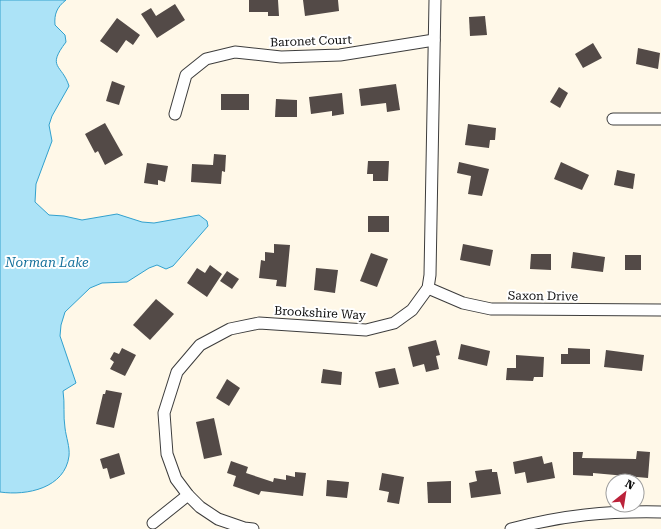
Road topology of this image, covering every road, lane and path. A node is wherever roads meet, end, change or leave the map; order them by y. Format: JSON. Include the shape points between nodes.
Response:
{"nodes":[{"id":1,"x":434,"y":0,"type":"edge"},
{"id":2,"x":434,"y":40,"type":"junction"},
{"id":3,"x":175,"y":114,"type":"dead end"},
{"id":4,"x":613,"y":119,"type":"dead end"},
{"id":5,"x":661,"y":119,"type":"edge"},
{"id":6,"x":428,"y":288,"type":"junction"},
{"id":7,"x":661,"y":310,"type":"edge"},
{"id":8,"x":188,"y":495,"type":"junction"},
{"id":9,"x":661,"y":512,"type":"edge"},
{"id":10,"x":153,"y":523,"type":"dead end"},
{"id":11,"x":253,"y":529,"type":"edge"},
{"id":12,"x":510,"y":529,"type":"edge"}],
"edges":[{"from":1,"to":2,"type":"street","name":"Brookshire Way"},
{"from":2,"to":3,"type":"street","name":"Baronet Court","via":[[340,55],[280,57],[235,52],[206,59],[186,75]]},
{"from":2,"to":6,"type":"street","name":"Brookshire Way"},
{"from":4,"to":5,"type":"street"},
{"from":6,"to":7,"type":"street","name":"Saxon Drive","via":[[462,303],[491,308]]},
{"from":6,"to":8,"type":"street","name":"Brookshire Way","via":[[412,310],[394,323],[366,330],[259,323],[230,329],[200,345],[177,372],[164,412],[167,454],[176,479]]},
{"from":8,"to":10,"type":"street"},
{"from":8,"to":11,"type":"street","name":"Brookshire Way","via":[[218,519]]},
{"from":9,"to":12,"type":"street","via":[[613,511],[566,516]]}]}
